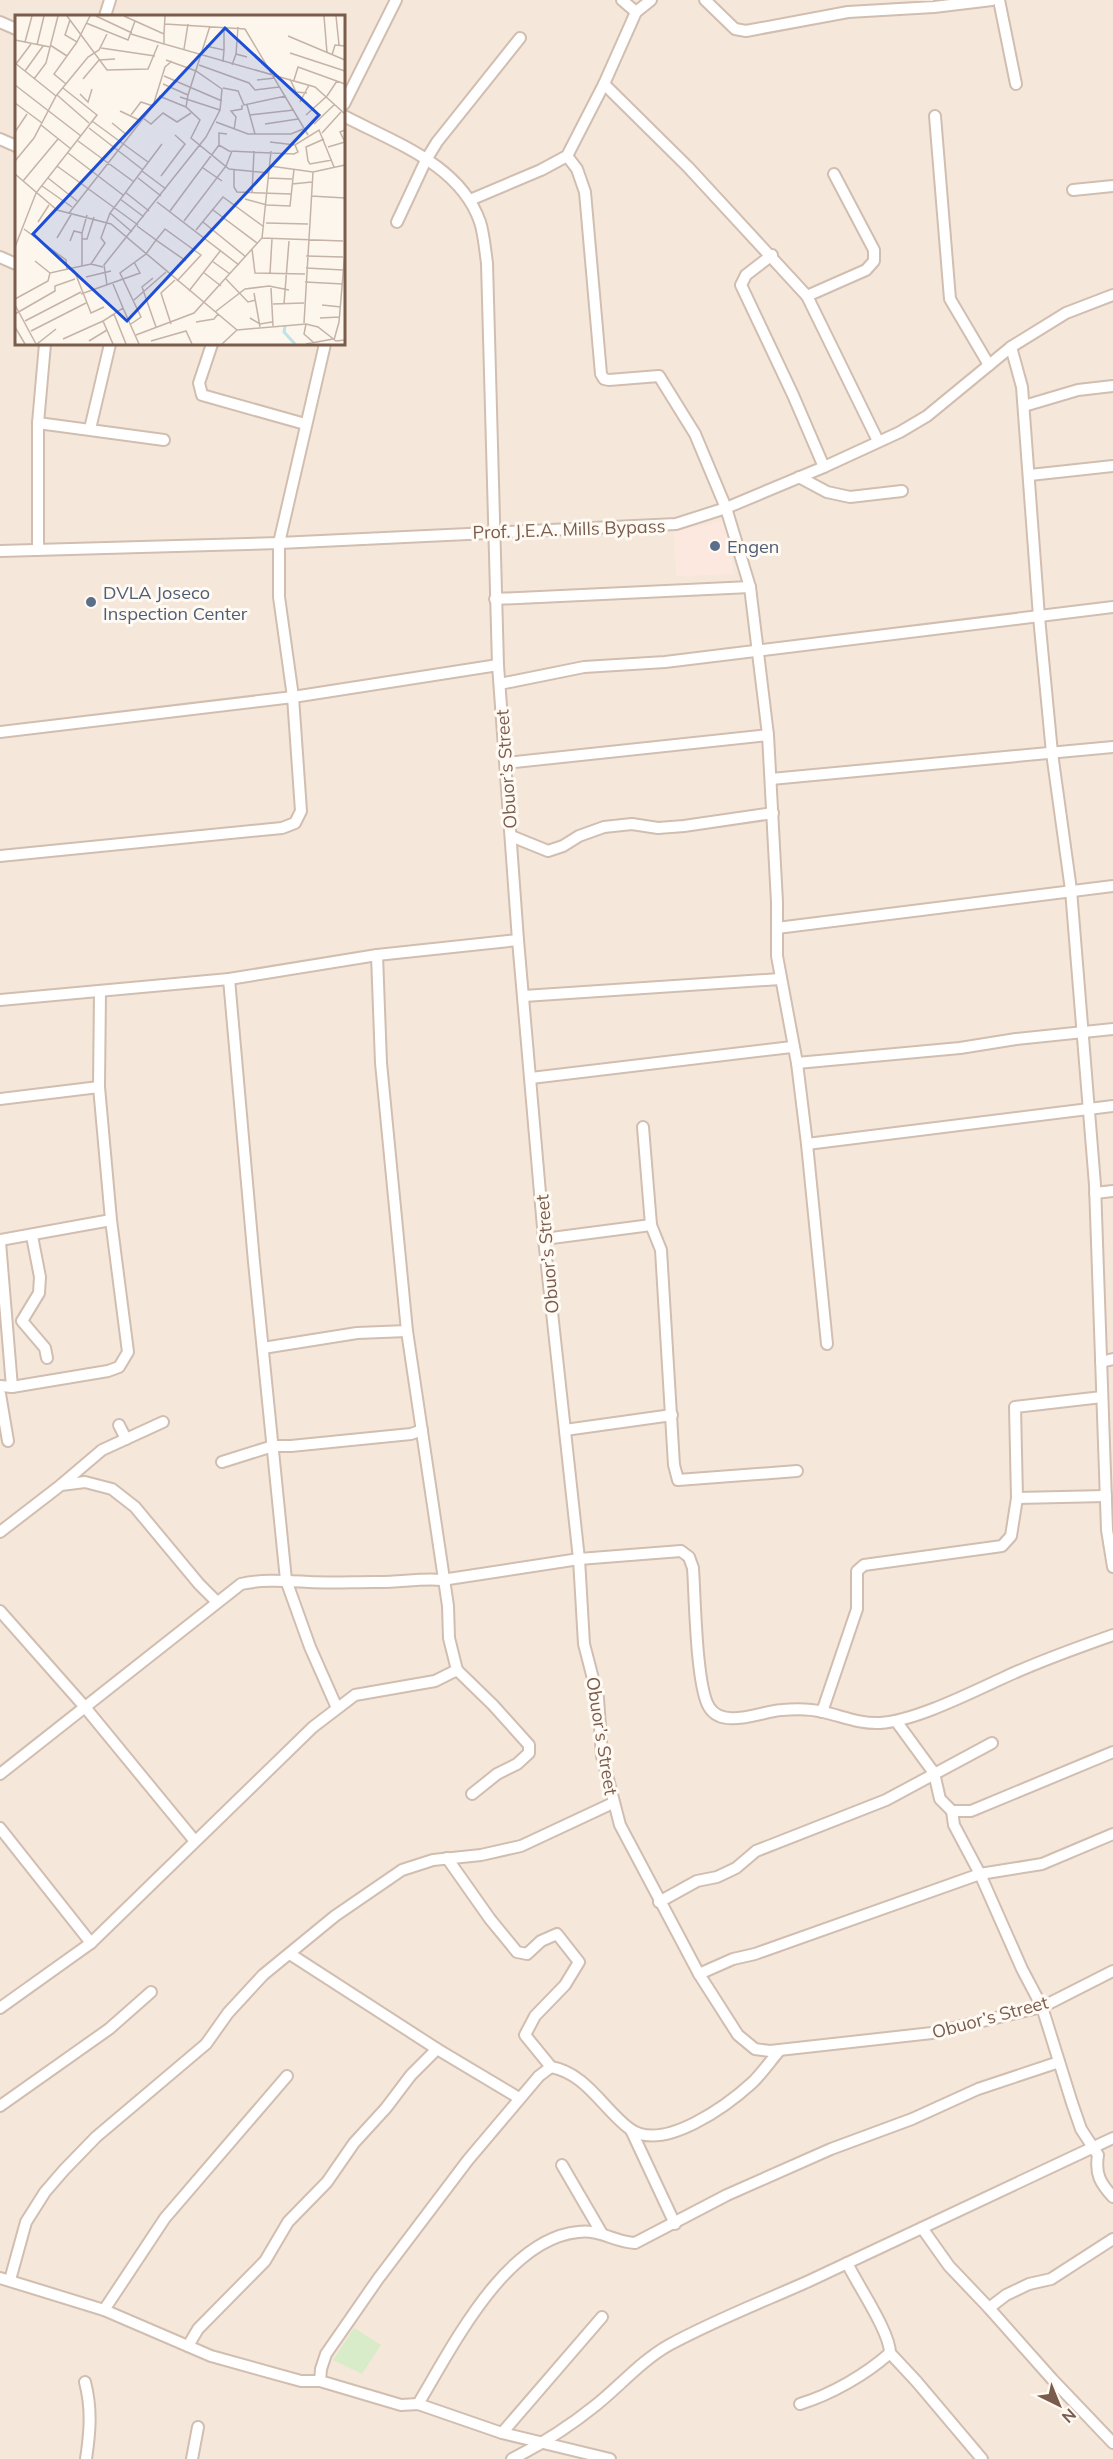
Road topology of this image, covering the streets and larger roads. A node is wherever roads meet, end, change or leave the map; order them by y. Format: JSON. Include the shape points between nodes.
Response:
{"nodes":[{"id":1,"x":110,"y":0,"type":"edge"},
{"id":2,"x":396,"y":0,"type":"edge"},
{"id":3,"x":622,"y":0,"type":"edge"},
{"id":4,"x":651,"y":0,"type":"edge"},
{"id":5,"x":705,"y":0,"type":"edge"},
{"id":6,"x":992,"y":0,"type":"edge"},
{"id":7,"x":999,"y":0,"type":"edge"},
{"id":8,"x":636,"y":12,"type":"junction"},
{"id":9,"x":105,"y":15,"type":"edge"},
{"id":10,"x":0,"y":22,"type":"edge"},
{"id":11,"x":15,"y":29,"type":"edge"},
{"id":12,"x":520,"y":38,"type":"dead end"},
{"id":13,"x":604,"y":84,"type":"junction"},
{"id":14,"x":1016,"y":84,"type":"dead end"},
{"id":15,"x":345,"y":102,"type":"edge"},
{"id":16,"x":935,"y":116,"type":"dead end"},
{"id":17,"x":345,"y":117,"type":"edge"},
{"id":18,"x":0,"y":139,"type":"edge"},
{"id":19,"x":15,"y":146,"type":"edge"},
{"id":20,"x":567,"y":156,"type":"junction"},
{"id":21,"x":426,"y":159,"type":"junction"},
{"id":22,"x":834,"y":174,"type":"dead end"},
{"id":23,"x":1113,"y":186,"type":"edge"},
{"id":24,"x":1073,"y":190,"type":"dead end"},
{"id":25,"x":470,"y":200,"type":"junction"},
{"id":26,"x":397,"y":222,"type":"dead end"},
{"id":27,"x":772,"y":255,"type":"junction"},
{"id":28,"x":0,"y":257,"type":"edge"},
{"id":29,"x":15,"y":264,"type":"edge"},
{"id":30,"x":1113,"y":295,"type":"edge"},
{"id":31,"x":807,"y":296,"type":"junction"},
{"id":32,"x":45,"y":345,"type":"edge"},
{"id":33,"x":110,"y":345,"type":"edge"},
{"id":34,"x":212,"y":345,"type":"edge"},
{"id":35,"x":326,"y":345,"type":"edge"},
{"id":36,"x":1011,"y":347,"type":"junction"},
{"id":37,"x":989,"y":365,"type":"junction"},
{"id":38,"x":1113,"y":386,"type":"edge"},
{"id":39,"x":1024,"y":406,"type":"junction"},
{"id":40,"x":38,"y":423,"type":"junction"},
{"id":41,"x":305,"y":424,"type":"junction"},
{"id":42,"x":90,"y":429,"type":"junction"},
{"id":43,"x":164,"y":440,"type":"dead end"},
{"id":44,"x":878,"y":441,"type":"junction"},
{"id":45,"x":1113,"y":466,"type":"edge"},
{"id":46,"x":824,"y":467,"type":"junction"},
{"id":47,"x":1030,"y":475,"type":"junction"},
{"id":48,"x":799,"y":477,"type":"junction"},
{"id":49,"x":902,"y":491,"type":"dead end"},
{"id":50,"x":726,"y":508,"type":"junction"},
{"id":51,"x":494,"y":532,"type":"junction"},
{"id":52,"x":279,"y":543,"type":"junction"},
{"id":53,"x":38,"y":550,"type":"junction"},
{"id":54,"x":0,"y":551,"type":"edge"},
{"id":55,"x":750,"y":587,"type":"junction"},
{"id":56,"x":495,"y":598,"type":"junction"},
{"id":57,"x":1113,"y":607,"type":"edge"},
{"id":58,"x":1039,"y":617,"type":"junction"},
{"id":59,"x":758,"y":649,"type":"junction"},
{"id":60,"x":498,"y":665,"type":"junction"},
{"id":61,"x":500,"y":684,"type":"junction"},
{"id":62,"x":293,"y":697,"type":"junction"},
{"id":63,"x":0,"y":732,"type":"edge"},
{"id":64,"x":768,"y":735,"type":"junction"},
{"id":65,"x":1113,"y":747,"type":"edge"},
{"id":66,"x":1052,"y":753,"type":"junction"},
{"id":67,"x":506,"y":764,"type":"junction"},
{"id":68,"x":771,"y":778,"type":"junction"},
{"id":69,"x":773,"y":813,"type":"junction"},
{"id":70,"x":511,"y":836,"type":"junction"},
{"id":71,"x":0,"y":856,"type":"edge"},
{"id":72,"x":1113,"y":886,"type":"edge"},
{"id":73,"x":1071,"y":890,"type":"junction"},
{"id":74,"x":777,"y":928,"type":"junction"},
{"id":75,"x":519,"y":940,"type":"junction"},
{"id":76,"x":377,"y":955,"type":"junction"},
{"id":77,"x":229,"y":979,"type":"junction"},
{"id":78,"x":780,"y":979,"type":"junction"},
{"id":79,"x":100,"y":991,"type":"junction"},
{"id":80,"x":524,"y":996,"type":"junction"},
{"id":81,"x":0,"y":1000,"type":"edge"},
{"id":82,"x":1113,"y":1029,"type":"edge"},
{"id":83,"x":1082,"y":1032,"type":"junction"},
{"id":84,"x":792,"y":1047,"type":"junction"},
{"id":85,"x":797,"y":1063,"type":"junction"},
{"id":86,"x":531,"y":1078,"type":"junction"},
{"id":87,"x":99,"y":1087,"type":"junction"},
{"id":88,"x":0,"y":1099,"type":"edge"},
{"id":89,"x":1113,"y":1106,"type":"edge"},
{"id":90,"x":1089,"y":1108,"type":"junction"},
{"id":91,"x":643,"y":1127,"type":"dead end"},
{"id":92,"x":807,"y":1144,"type":"junction"},
{"id":93,"x":1113,"y":1191,"type":"edge"},
{"id":94,"x":1095,"y":1193,"type":"junction"},
{"id":95,"x":111,"y":1220,"type":"junction"},
{"id":96,"x":651,"y":1225,"type":"junction"},
{"id":97,"x":33,"y":1236,"type":"junction"},
{"id":98,"x":544,"y":1239,"type":"junction"},
{"id":99,"x":0,"y":1241,"type":"edge"},
{"id":100,"x":407,"y":1331,"type":"junction"},
{"id":101,"x":827,"y":1344,"type":"dead end"},
{"id":102,"x":263,"y":1348,"type":"junction"},
{"id":103,"x":47,"y":1358,"type":"dead end"},
{"id":104,"x":1113,"y":1359,"type":"edge"},
{"id":105,"x":1101,"y":1362,"type":"junction"},
{"id":106,"x":0,"y":1386,"type":"edge"},
{"id":107,"x":12,"y":1387,"type":"junction"},
{"id":108,"x":0,"y":1394,"type":"edge"},
{"id":109,"x":1102,"y":1397,"type":"junction"},
{"id":110,"x":672,"y":1415,"type":"junction"},
{"id":111,"x":163,"y":1422,"type":"dead end"},
{"id":112,"x":119,"y":1425,"type":"dead end"},
{"id":113,"x":422,"y":1430,"type":"junction"},
{"id":114,"x":565,"y":1430,"type":"junction"},
{"id":115,"x":126,"y":1439,"type":"junction"},
{"id":116,"x":8,"y":1441,"type":"dead end"},
{"id":117,"x":273,"y":1446,"type":"junction"},
{"id":118,"x":222,"y":1462,"type":"dead end"},
{"id":119,"x":797,"y":1471,"type":"dead end"},
{"id":120,"x":61,"y":1485,"type":"junction"},
{"id":121,"x":1106,"y":1496,"type":"junction"},
{"id":122,"x":1017,"y":1498,"type":"junction"},
{"id":123,"x":1110,"y":1529,"type":"edge"},
{"id":124,"x":0,"y":1532,"type":"edge"},
{"id":125,"x":579,"y":1559,"type":"junction"},
{"id":126,"x":1113,"y":1567,"type":"edge"},
{"id":127,"x":286,"y":1580,"type":"junction"},
{"id":128,"x":442,"y":1580,"type":"junction"},
{"id":129,"x":218,"y":1602,"type":"junction"},
{"id":130,"x":0,"y":1611,"type":"edge"},
{"id":131,"x":1113,"y":1635,"type":"edge"},
{"id":132,"x":457,"y":1670,"type":"junction"},
{"id":133,"x":84,"y":1706,"type":"junction"},
{"id":134,"x":337,"y":1708,"type":"junction"},
{"id":135,"x":822,"y":1712,"type":"junction"},
{"id":136,"x":896,"y":1721,"type":"junction"},
{"id":137,"x":992,"y":1743,"type":"dead end"},
{"id":138,"x":1113,"y":1752,"type":"edge"},
{"id":139,"x":934,"y":1773,"type":"junction"},
{"id":140,"x":0,"y":1774,"type":"edge"},
{"id":141,"x":472,"y":1794,"type":"dead end"},
{"id":142,"x":613,"y":1803,"type":"junction"},
{"id":143,"x":952,"y":1811,"type":"junction"},
{"id":144,"x":1113,"y":1834,"type":"edge"},
{"id":145,"x":2,"y":1835,"type":"edge"},
{"id":146,"x":194,"y":1840,"type":"junction"},
{"id":147,"x":447,"y":1858,"type":"junction"},
{"id":148,"x":980,"y":1874,"type":"junction"},
{"id":149,"x":659,"y":1902,"type":"junction"},
{"id":150,"x":91,"y":1943,"type":"junction"},
{"id":151,"x":290,"y":1954,"type":"junction"},
{"id":152,"x":1113,"y":1971,"type":"edge"},
{"id":153,"x":699,"y":1974,"type":"junction"},
{"id":154,"x":151,"y":1992,"type":"dead end"},
{"id":155,"x":1042,"y":2007,"type":"junction"},
{"id":156,"x":0,"y":2008,"type":"edge"},
{"id":157,"x":437,"y":2049,"type":"junction"},
{"id":158,"x":780,"y":2050,"type":"junction"},
{"id":159,"x":1059,"y":2062,"type":"junction"},
{"id":160,"x":551,"y":2067,"type":"junction"},
{"id":161,"x":287,"y":2076,"type":"dead end"},
{"id":162,"x":519,"y":2098,"type":"junction"},
{"id":163,"x":0,"y":2106,"type":"edge"},
{"id":164,"x":631,"y":2130,"type":"junction"},
{"id":165,"x":1113,"y":2138,"type":"edge"},
{"id":166,"x":1093,"y":2148,"type":"junction"},
{"id":167,"x":562,"y":2165,"type":"dead end"},
{"id":168,"x":1113,"y":2197,"type":"edge"},
{"id":169,"x":675,"y":2224,"type":"junction"},
{"id":170,"x":922,"y":2228,"type":"junction"},
{"id":171,"x":602,"y":2232,"type":"junction"},
{"id":172,"x":1113,"y":2239,"type":"edge"},
{"id":173,"x":847,"y":2263,"type":"junction"},
{"id":174,"x":5,"y":2279,"type":"edge"},
{"id":175,"x":988,"y":2308,"type":"junction"},
{"id":176,"x":104,"y":2310,"type":"junction"},
{"id":177,"x":602,"y":2317,"type":"dead end"},
{"id":178,"x":188,"y":2346,"type":"junction"},
{"id":179,"x":890,"y":2353,"type":"junction"},
{"id":180,"x":320,"y":2381,"type":"junction"},
{"id":181,"x":85,"y":2382,"type":"dead end"},
{"id":182,"x":418,"y":2404,"type":"junction"},
{"id":183,"x":800,"y":2404,"type":"dead end"},
{"id":184,"x":198,"y":2427,"type":"dead end"},
{"id":185,"x":502,"y":2433,"type":"junction"},
{"id":186,"x":1113,"y":2443,"type":"edge"},
{"id":187,"x":542,"y":2444,"type":"junction"},
{"id":188,"x":86,"y":2459,"type":"edge"},
{"id":189,"x":192,"y":2459,"type":"edge"},
{"id":190,"x":512,"y":2459,"type":"edge"},
{"id":191,"x":610,"y":2459,"type":"edge"},
{"id":192,"x":982,"y":2459,"type":"edge"}],
"edges":[{"from":1,"to":9,"type":"street"},
{"from":2,"to":15,"type":"street"},
{"from":3,"to":8,"type":"street"},
{"from":4,"to":8,"type":"street"},
{"from":5,"to":6,"type":"street","via":[[735,29],[746,31],[848,12]]},
{"from":7,"to":14,"type":"street"},
{"from":8,"to":13,"type":"street"},
{"from":10,"to":11,"type":"street"},
{"from":12,"to":21,"type":"street"},
{"from":13,"to":20,"type":"street"},
{"from":13,"to":27,"type":"street"},
{"from":16,"to":37,"type":"street","via":[[950,299]]},
{"from":17,"to":21,"type":"street","name":"Obuor’s Street"},
{"from":18,"to":19,"type":"street"},
{"from":20,"to":25,"type":"street"},
{"from":20,"to":50,"type":"street","via":[[585,192],[601,374],[609,380],[659,375],[694,434]]},
{"from":21,"to":25,"type":"street","name":"Obuor’s Street","via":[[454,179]]},
{"from":21,"to":26,"type":"street"},
{"from":22,"to":31,"type":"street","via":[[874,250],[874,261],[866,270]]},
{"from":23,"to":24,"type":"street"},
{"from":25,"to":51,"type":"street","name":"Obuor’s Street","via":[[480,222],[487,263]]},
{"from":27,"to":31,"type":"street"},
{"from":27,"to":46,"type":"street","via":[[746,275],[741,285]]},
{"from":28,"to":29,"type":"street"},
{"from":30,"to":36,"type":"street","name":"Prof. J.E.A. Mills Bypass","via":[[1066,313]]},
{"from":31,"to":44,"type":"street"},
{"from":32,"to":40,"type":"street"},
{"from":33,"to":42,"type":"street"},
{"from":34,"to":41,"type":"street","via":[[199,383],[202,395]]},
{"from":35,"to":41,"type":"street"},
{"from":36,"to":37,"type":"street","name":"Prof. J.E.A. Mills Bypass"},
{"from":36,"to":39,"type":"street"},
{"from":37,"to":44,"type":"street","name":"Prof. J.E.A. Mills Bypass","via":[[927,416]]},
{"from":38,"to":39,"type":"street","via":[[1078,390]]},
{"from":39,"to":47,"type":"street"},
{"from":40,"to":42,"type":"street"},
{"from":40,"to":53,"type":"street"},
{"from":41,"to":52,"type":"street"},
{"from":42,"to":43,"type":"street"},
{"from":44,"to":46,"type":"street","name":"Prof. J.E.A. Mills Bypass"},
{"from":45,"to":47,"type":"street"},
{"from":46,"to":48,"type":"street","name":"Prof. J.E.A. Mills Bypass"},
{"from":47,"to":58,"type":"street"},
{"from":48,"to":49,"type":"street","via":[[827,492],[850,497]]},
{"from":48,"to":50,"type":"street","name":"Prof. J.E.A. Mills Bypass"},
{"from":50,"to":51,"type":"street","name":"Prof. J.E.A. Mills Bypass","via":[[676,524]]},
{"from":50,"to":55,"type":"street"},
{"from":51,"to":52,"type":"street","name":"Prof. J.E.A. Mills Bypass"},
{"from":51,"to":56,"type":"street","name":"Obuor’s Street"},
{"from":52,"to":53,"type":"street","name":"Prof. J.E.A. Mills Bypass"},
{"from":52,"to":62,"type":"street","via":[[279,597]]},
{"from":53,"to":54,"type":"street","name":"Prof. J.E.A. Mills Bypass"},
{"from":55,"to":56,"type":"street"},
{"from":55,"to":59,"type":"street"},
{"from":56,"to":60,"type":"street","name":"Obuor’s Street"},
{"from":57,"to":58,"type":"street"},
{"from":58,"to":59,"type":"street"},
{"from":58,"to":66,"type":"street"},
{"from":59,"to":61,"type":"street","via":[[665,662],[584,667]]},
{"from":59,"to":64,"type":"street"},
{"from":60,"to":61,"type":"street","name":"Obuor’s Street"},
{"from":60,"to":62,"type":"street"},
{"from":61,"to":67,"type":"street","name":"Obuor’s Street"},
{"from":62,"to":63,"type":"street"},
{"from":62,"to":71,"type":"street","via":[[301,810],[295,823],[282,828]]},
{"from":64,"to":67,"type":"street"},
{"from":64,"to":68,"type":"street"},
{"from":65,"to":66,"type":"street"},
{"from":66,"to":68,"type":"street"},
{"from":66,"to":73,"type":"street"},
{"from":67,"to":70,"type":"street","name":"Obuor’s Street"},
{"from":68,"to":69,"type":"street"},
{"from":69,"to":70,"type":"street","via":[[658,828],[632,824],[604,827],[548,851]]},
{"from":69,"to":74,"type":"street"},
{"from":70,"to":75,"type":"street","name":"Obuor’s Street"},
{"from":72,"to":73,"type":"street"},
{"from":73,"to":74,"type":"street"},
{"from":73,"to":83,"type":"street"},
{"from":74,"to":78,"type":"street"},
{"from":75,"to":76,"type":"street"},
{"from":75,"to":80,"type":"street","name":"Obuor’s Street"},
{"from":76,"to":77,"type":"street"},
{"from":76,"to":100,"type":"street","via":[[381,1063]]},
{"from":77,"to":79,"type":"street"},
{"from":77,"to":102,"type":"street"},
{"from":78,"to":80,"type":"street"},
{"from":78,"to":84,"type":"street"},
{"from":79,"to":81,"type":"street"},
{"from":79,"to":87,"type":"street"},
{"from":80,"to":86,"type":"street","name":"Obuor’s Street"},
{"from":82,"to":83,"type":"street"},
{"from":83,"to":85,"type":"street"},
{"from":83,"to":90,"type":"street"},
{"from":84,"to":85,"type":"street"},
{"from":84,"to":86,"type":"street"},
{"from":85,"to":92,"type":"street"},
{"from":86,"to":98,"type":"street","name":"Obuor’s Street"},
{"from":87,"to":88,"type":"street"},
{"from":87,"to":95,"type":"street"},
{"from":89,"to":90,"type":"street"},
{"from":90,"to":92,"type":"street"},
{"from":90,"to":94,"type":"street"},
{"from":91,"to":96,"type":"street"},
{"from":92,"to":101,"type":"street"},
{"from":93,"to":94,"type":"street"},
{"from":94,"to":105,"type":"street"},
{"from":95,"to":97,"type":"street"},
{"from":95,"to":107,"type":"street","via":[[128,1352],[119,1367],[108,1371]]},
{"from":96,"to":98,"type":"street"},
{"from":96,"to":110,"type":"street","via":[[661,1250]]},
{"from":97,"to":99,"type":"street"},
{"from":97,"to":103,"type":"street","via":[[39,1293],[22,1321],[45,1348]]},
{"from":98,"to":114,"type":"street","name":"Obuor’s Street"},
{"from":99,"to":107,"type":"street"},
{"from":100,"to":102,"type":"street","via":[[357,1333]]},
{"from":100,"to":113,"type":"street"},
{"from":102,"to":117,"type":"street"},
{"from":104,"to":105,"type":"street"},
{"from":105,"to":109,"type":"street"},
{"from":106,"to":107,"type":"street"},
{"from":108,"to":116,"type":"street"},
{"from":109,"to":121,"type":"street"},
{"from":109,"to":122,"type":"street","via":[[1016,1407]]},
{"from":110,"to":114,"type":"street"},
{"from":110,"to":119,"type":"street","via":[[678,1480]]},
{"from":111,"to":115,"type":"street"},
{"from":112,"to":115,"type":"street"},
{"from":113,"to":117,"type":"street"},
{"from":113,"to":128,"type":"street"},
{"from":114,"to":125,"type":"street","name":"Obuor’s Street"},
{"from":115,"to":120,"type":"street","via":[[102,1450]]},
{"from":117,"to":118,"type":"street"},
{"from":117,"to":127,"type":"street"},
{"from":120,"to":124,"type":"street"},
{"from":120,"to":129,"type":"street","via":[[85,1482],[112,1489],[135,1507]]},
{"from":121,"to":122,"type":"street"},
{"from":121,"to":123,"type":"street"},
{"from":122,"to":135,"type":"street","via":[[1011,1536],[1002,1546],[859,1568],[857,1609]]},
{"from":123,"to":126,"type":"street"},
{"from":125,"to":128,"type":"street"},
{"from":125,"to":135,"type":"street","via":[[681,1551],[689,1557],[693,1568],[699,1655],[709,1708],[729,1718],[781,1710]]},
{"from":125,"to":142,"type":"street","name":"Obuor’s Street","via":[[584,1644],[598,1698],[602,1756]]},
{"from":127,"to":128,"type":"street"},
{"from":127,"to":129,"type":"street","via":[[241,1584]]},
{"from":127,"to":134,"type":"street"},
{"from":128,"to":132,"type":"street"},
{"from":129,"to":133,"type":"street"},
{"from":130,"to":133,"type":"street"},
{"from":131,"to":136,"type":"street"},
{"from":132,"to":134,"type":"street","via":[[435,1681],[355,1695]]},
{"from":132,"to":141,"type":"street","via":[[529,1744],[529,1753],[517,1764]]},
{"from":133,"to":140,"type":"street"},
{"from":133,"to":146,"type":"street"},
{"from":134,"to":146,"type":"street"},
{"from":135,"to":136,"type":"street","via":[[855,1722]]},
{"from":136,"to":139,"type":"street"},
{"from":137,"to":139,"type":"street"},
{"from":138,"to":143,"type":"street","via":[[971,1810]]},
{"from":139,"to":143,"type":"street","via":[[940,1799]]},
{"from":139,"to":149,"type":"street","via":[[886,1800],[756,1851],[736,1868],[697,1881]]},
{"from":142,"to":147,"type":"street","via":[[521,1846]]},
{"from":142,"to":149,"type":"street","name":"Obuor’s Street"},
{"from":143,"to":148,"type":"street","via":[[954,1825]]},
{"from":144,"to":148,"type":"street","via":[[1042,1864]]},
{"from":145,"to":150,"type":"street"},
{"from":146,"to":150,"type":"street"},
{"from":147,"to":151,"type":"street","via":[[402,1870],[335,1916]]},
{"from":147,"to":160,"type":"street","via":[[517,1952],[527,1954],[541,1941],[557,1934],[579,1962],[566,1985],[535,2016],[525,2035]]},
{"from":148,"to":153,"type":"street"},
{"from":148,"to":155,"type":"street"},
{"from":149,"to":153,"type":"street","name":"Obuor’s Street"},
{"from":150,"to":156,"type":"street"},
{"from":151,"to":157,"type":"street"},
{"from":151,"to":174,"type":"street","via":[[263,1975],[206,2044],[96,2137],[45,2192],[26,2222]]},
{"from":152,"to":155,"type":"street","name":"Obuor’s Street"},
{"from":153,"to":158,"type":"street","name":"Obuor’s Street","via":[[746,2044],[755,2049]]},
{"from":154,"to":163,"type":"street","via":[[109,2029]]},
{"from":155,"to":158,"type":"street","name":"Obuor’s Street","via":[[932,2034]]},
{"from":155,"to":159,"type":"street"},
{"from":157,"to":162,"type":"street"},
{"from":157,"to":178,"type":"street","via":[[354,2143],[327,2182],[288,2222],[265,2261],[198,2329]]},
{"from":158,"to":164,"type":"street","via":[[754,2081],[700,2121],[658,2134]]},
{"from":159,"to":166,"type":"street","via":[[1081,2129]]},
{"from":159,"to":169,"type":"street","via":[[978,2089],[831,2149],[727,2195]]},
{"from":160,"to":162,"type":"street"},
{"from":160,"to":164,"type":"street","via":[[580,2081]]},
{"from":161,"to":176,"type":"street","via":[[165,2218]]},
{"from":162,"to":180,"type":"street","via":[[462,2168],[339,2335],[326,2354]]},
{"from":164,"to":169,"type":"street"},
{"from":165,"to":166,"type":"street"},
{"from":166,"to":168,"type":"street","via":[[1098,2155],[1100,2183]]},
{"from":166,"to":170,"type":"street"},
{"from":167,"to":171,"type":"street"},
{"from":169,"to":171,"type":"street","via":[[635,2243],[622,2242]]},
{"from":170,"to":173,"type":"street"},
{"from":170,"to":175,"type":"street","via":[[949,2266]]},
{"from":171,"to":182,"type":"street","via":[[553,2237],[525,2254],[502,2275]]},
{"from":172,"to":175,"type":"street","via":[[1051,2279],[1029,2284]]},
{"from":173,"to":179,"type":"street","via":[[890,2344]]},
{"from":173,"to":187,"type":"street","via":[[719,2319],[667,2347]]},
{"from":174,"to":176,"type":"street"},
{"from":175,"to":186,"type":"street"},
{"from":176,"to":178,"type":"street"},
{"from":177,"to":185,"type":"street"},
{"from":178,"to":180,"type":"street","via":[[301,2381]]},
{"from":179,"to":183,"type":"street","via":[[830,2393]]},
{"from":179,"to":192,"type":"street"},
{"from":180,"to":182,"type":"street","via":[[401,2405]]},
{"from":181,"to":188,"type":"street","via":[[90,2402]]},
{"from":182,"to":185,"type":"street"},
{"from":184,"to":189,"type":"street"},
{"from":185,"to":187,"type":"street"},
{"from":187,"to":190,"type":"street"},
{"from":187,"to":191,"type":"street"}]}
